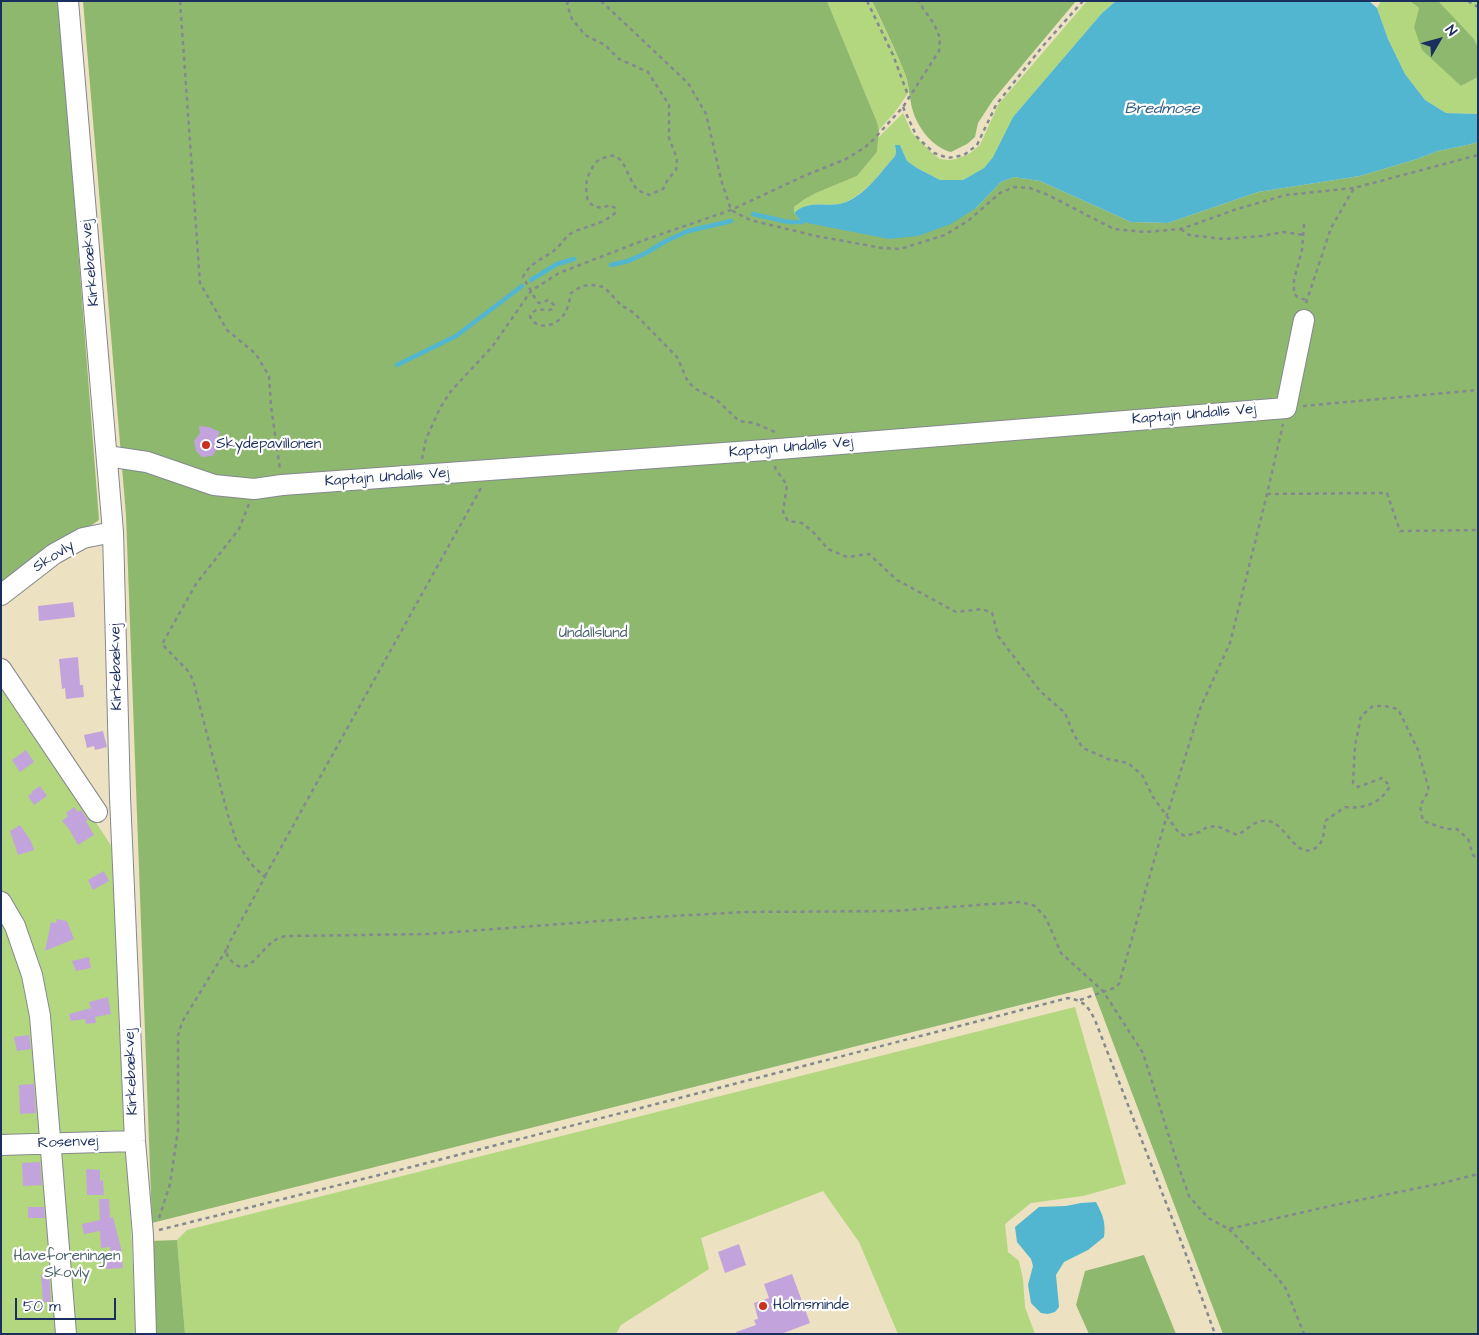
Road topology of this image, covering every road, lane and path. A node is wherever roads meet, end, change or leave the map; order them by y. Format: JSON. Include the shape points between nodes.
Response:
{"nodes":[{"id":1,"x":68,"y":1,"type":"edge"},
{"id":2,"x":180,"y":1,"type":"edge"},
{"id":3,"x":568,"y":1,"type":"edge"},
{"id":4,"x":601,"y":1,"type":"edge"},
{"id":5,"x":866,"y":1,"type":"edge"},
{"id":6,"x":918,"y":1,"type":"edge"},
{"id":7,"x":1083,"y":1,"type":"edge"},
{"id":8,"x":1468,"y":1,"type":"edge"},
{"id":9,"x":1478,"y":7,"type":"edge"},
{"id":10,"x":909,"y":98,"type":"junction"},
{"id":11,"x":903,"y":107,"type":"junction"},
{"id":12,"x":1478,"y":155,"type":"edge"},
{"id":13,"x":1354,"y":188,"type":"junction"},
{"id":14,"x":732,"y":210,"type":"junction"},
{"id":15,"x":1304,"y":224,"type":"dead end"},
{"id":16,"x":1181,"y":229,"type":"junction"},
{"id":17,"x":1304,"y":235,"type":"junction"},
{"id":18,"x":531,"y":292,"type":"junction"},
{"id":19,"x":1307,"y":300,"type":"junction"},
{"id":20,"x":1304,"y":320,"type":"joint"},
{"id":21,"x":1478,"y":390,"type":"edge"},
{"id":22,"x":1286,"y":408,"type":"junction"},
{"id":23,"x":779,"y":449,"type":"junction"},
{"id":24,"x":107,"y":456,"type":"junction"},
{"id":25,"x":490,"y":471,"type":"junction"},
{"id":26,"x":418,"y":476,"type":"junction"},
{"id":27,"x":282,"y":485,"type":"junction"},
{"id":28,"x":254,"y":489,"type":"junction"},
{"id":29,"x":1267,"y":494,"type":"junction"},
{"id":30,"x":1478,"y":530,"type":"edge"},
{"id":31,"x":113,"y":532,"type":"junction"},
{"id":32,"x":1,"y":595,"type":"edge"},
{"id":33,"x":1,"y":669,"type":"edge"},
{"id":34,"x":97,"y":812,"type":"dead end"},
{"id":35,"x":1167,"y":815,"type":"junction"},
{"id":36,"x":1478,"y":860,"type":"edge"},
{"id":37,"x":265,"y":877,"type":"junction"},
{"id":38,"x":1,"y":902,"type":"edge"},
{"id":39,"x":228,"y":945,"type":"junction"},
{"id":40,"x":1103,"y":991,"type":"junction"},
{"id":41,"x":1080,"y":1000,"type":"junction"},
{"id":42,"x":135,"y":1141,"type":"junction"},
{"id":43,"x":51,"y":1143,"type":"junction"},
{"id":44,"x":1,"y":1145,"type":"edge"},
{"id":45,"x":1478,"y":1174,"type":"edge"},
{"id":46,"x":1229,"y":1229,"type":"junction"},
{"id":47,"x":148,"y":1233,"type":"junction"},
{"id":48,"x":66,"y":1334,"type":"edge"},
{"id":49,"x":146,"y":1334,"type":"edge"},
{"id":50,"x":1215,"y":1334,"type":"edge"},
{"id":51,"x":1304,"y":1334,"type":"edge"}],
"edges":[{"from":1,"to":24,"type":"street","name":"Kirkebækvej"},
{"from":2,"to":27,"type":"path","via":[[200,283],[227,330],[256,354],[269,376]]},
{"from":3,"to":18,"type":"path","via":[[572,19],[585,35],[605,45],[619,59],[648,72],[669,105],[669,138],[677,159],[676,170],[663,189],[649,195],[638,190],[616,156],[596,161],[585,188],[588,202],[594,207],[610,205],[616,212],[608,220],[568,235],[555,250],[526,271],[523,277]]},
{"from":4,"to":14,"type":"path","via":[[688,83],[706,114],[722,183]]},
{"from":5,"to":10,"type":"path"},
{"from":6,"to":10,"type":"path","via":[[940,38],[939,51]]},
{"from":7,"to":11,"type":"path","via":[[996,105],[976,145],[964,155],[948,158],[934,153],[918,138]]},
{"from":8,"to":9,"type":"path"},
{"from":10,"to":11,"type":"path"},
{"from":11,"to":14,"type":"path","via":[[873,140],[846,159]]},
{"from":12,"to":13,"type":"path"},
{"from":13,"to":16,"type":"path","via":[[1286,195]]},
{"from":13,"to":19,"type":"path","via":[[1331,228]]},
{"from":14,"to":16,"type":"path","via":[[750,220],[816,236],[900,249],[945,235],[969,220],[1000,193],[1014,188],[1030,188],[1114,230]]},
{"from":14,"to":18,"type":"path","via":[[560,273]]},
{"from":15,"to":17,"type":"path"},
{"from":16,"to":17,"type":"path","via":[[1189,235],[1224,239],[1284,232]]},
{"from":17,"to":19,"type":"path","via":[[1294,294]]},
{"from":18,"to":23,"type":"path","via":[[538,303],[548,300],[554,305],[550,310],[538,308],[532,311],[532,322],[552,325],[565,314],[572,293],[582,286],[604,287],[677,357],[688,382],[717,400],[739,421],[754,423],[781,435],[785,441]]},
{"from":18,"to":26,"type":"path","via":[[492,347],[451,391],[440,408],[426,439]]},
{"from":19,"to":20,"type":"path"},
{"from":20,"to":22,"type":"street"},
{"from":21,"to":22,"type":"path"},
{"from":22,"to":23,"type":"street","name":"Kaptajn Undalls Vej"},
{"from":22,"to":29,"type":"path"},
{"from":23,"to":25,"type":"street","name":"Kaptajn Undalls Vej"},
{"from":23,"to":35,"type":"path","via":[[775,468],[787,485],[783,512],[788,521],[802,523],[828,549],[847,557],[868,554],[896,580],[956,612],[982,609],[992,613],[998,636],[1040,692],[1064,713],[1083,748],[1108,759],[1128,762],[1142,775]]},
{"from":24,"to":28,"type":"street","name":"Kaptajn Undalls Vej","via":[[147,462],[214,485]]},
{"from":24,"to":31,"type":"street","name":"Kirkebækvej"},
{"from":25,"to":26,"type":"street","name":"Kaptajn Undalls Vej"},
{"from":25,"to":37,"type":"path"},
{"from":26,"to":27,"type":"street","name":"Kaptajn Undalls Vej"},
{"from":27,"to":28,"type":"street","name":"Kaptajn Undalls Vej"},
{"from":28,"to":37,"type":"path","via":[[239,529],[196,584],[162,644],[193,680],[238,843],[253,866]]},
{"from":29,"to":30,"type":"path","via":[[1387,493],[1400,531]]},
{"from":29,"to":35,"type":"path","via":[[1230,643],[1201,706]]},
{"from":31,"to":32,"type":"street","name":"Skovly","via":[[82,538],[54,554]]},
{"from":31,"to":42,"type":"street","name":"Kirkebækvej","via":[[120,797]]},
{"from":33,"to":34,"type":"street"},
{"from":35,"to":36,"type":"path","via":[[1179,833],[1185,836],[1216,826],[1237,835],[1251,824],[1270,820],[1300,849],[1306,852],[1314,849],[1323,838],[1325,821],[1345,807],[1372,805],[1390,786],[1382,778],[1358,787],[1353,783],[1361,716],[1373,706],[1385,706],[1398,709],[1418,750],[1429,790],[1420,806],[1423,821],[1446,829],[1457,829],[1468,839]]},
{"from":35,"to":40,"type":"path","via":[[1119,984]]},
{"from":37,"to":39,"type":"path"},
{"from":38,"to":43,"type":"street","via":[[15,926],[32,975],[40,1016]]},
{"from":39,"to":40,"type":"path","via":[[227,955],[231,961],[245,967],[253,963],[274,940],[286,936],[428,934],[746,912],[893,911],[1021,902],[1035,906],[1046,918],[1061,953]]},
{"from":39,"to":47,"type":"path","via":[[182,1022],[178,1036],[178,1130],[170,1184]]},
{"from":40,"to":41,"type":"path"},
{"from":40,"to":46,"type":"path","via":[[1143,1053],[1189,1196],[1208,1218]]},
{"from":41,"to":47,"type":"path","via":[[1068,998]]},
{"from":41,"to":50,"type":"path","via":[[1090,1009],[1095,1020]]},
{"from":42,"to":43,"type":"street","name":"Rosenvej"},
{"from":42,"to":47,"type":"street","name":"Kirkebækvej"},
{"from":43,"to":44,"type":"street","name":"Rosenvej"},
{"from":43,"to":48,"type":"street"},
{"from":45,"to":46,"type":"path"},
{"from":46,"to":51,"type":"path","via":[[1286,1289]]},
{"from":47,"to":49,"type":"street","name":"Kirkebækvej"}]}
